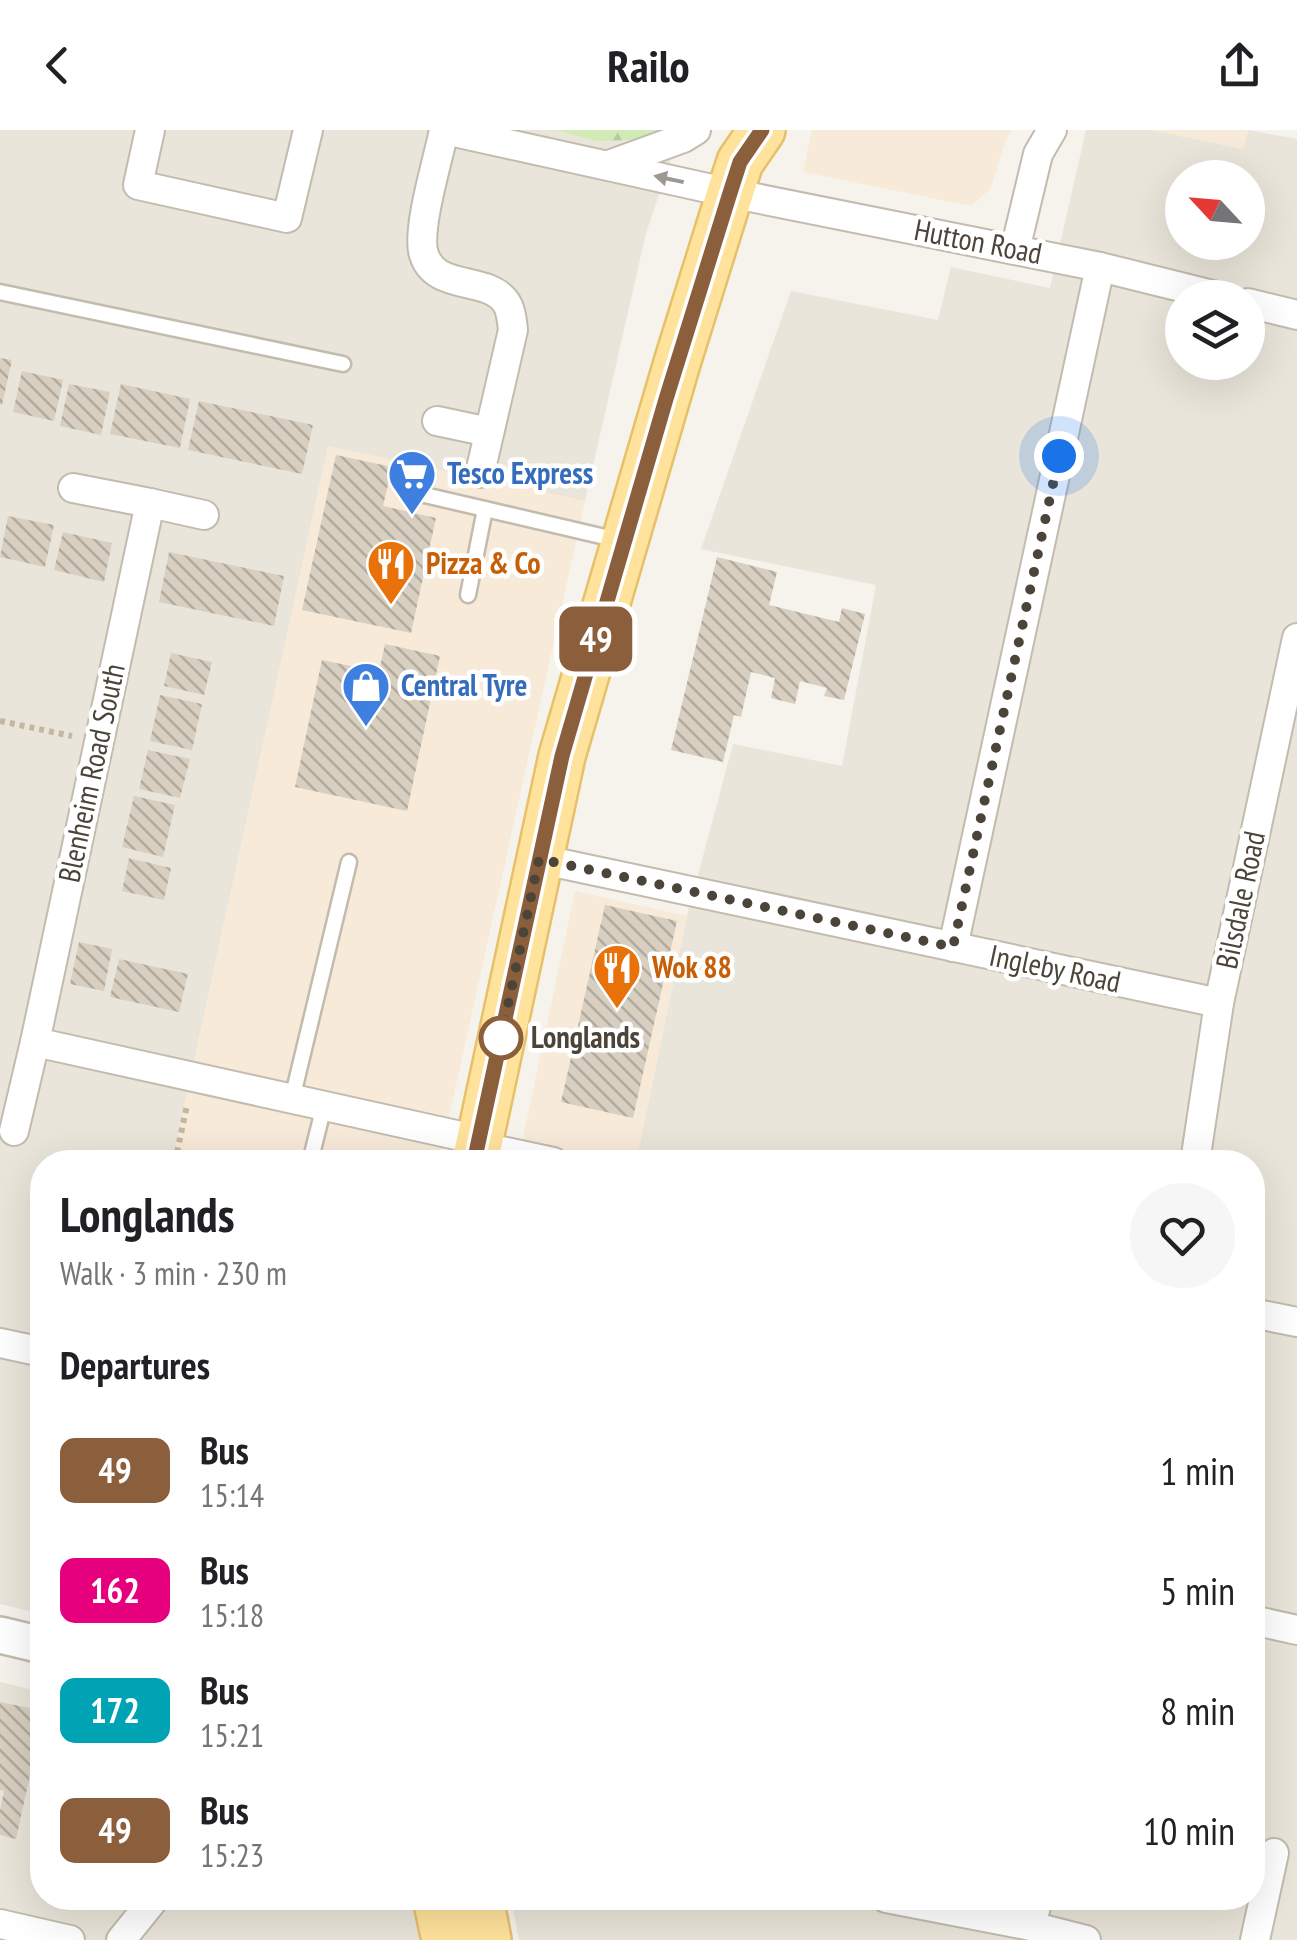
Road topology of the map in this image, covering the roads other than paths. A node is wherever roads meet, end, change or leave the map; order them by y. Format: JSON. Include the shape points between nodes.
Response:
{"nodes":[{"id":1,"x":150,"y":130,"type":"edge"},
{"id":2,"x":308,"y":130,"type":"edge"},
{"id":3,"x":445,"y":130,"type":"edge"},
{"id":4,"x":696,"y":130,"type":"edge"},
{"id":5,"x":1052,"y":130,"type":"edge"},
{"id":6,"x":743,"y":154,"type":"edge"},
{"id":7,"x":608,"y":166,"type":"junction"},
{"id":8,"x":1015,"y":250,"type":"junction"},
{"id":9,"x":1100,"y":266,"type":"junction"},
{"id":10,"x":1165,"y":283,"type":"edge"},
{"id":11,"x":0,"y":292,"type":"edge"},
{"id":12,"x":1265,"y":307,"type":"edge"},
{"id":13,"x":1297,"y":315,"type":"edge"},
{"id":14,"x":343,"y":364,"type":"dead end"},
{"id":15,"x":437,"y":421,"type":"dead end"},
{"id":16,"x":489,"y":432,"type":"junction"},
{"id":17,"x":480,"y":473,"type":"dead end"},
{"id":18,"x":73,"y":488,"type":"dead end"},
{"id":19,"x":416,"y":493,"type":"dead end"},
{"id":20,"x":150,"y":504,"type":"junction"},
{"id":21,"x":485,"y":509,"type":"junction"},
{"id":22,"x":204,"y":515,"type":"dead end"},
{"id":23,"x":624,"y":542,"type":"junction"},
{"id":24,"x":468,"y":595,"type":"dead end"},
{"id":25,"x":1297,"y":638,"type":"edge"},
{"id":26,"x":539,"y":859,"type":"junction"},
{"id":27,"x":349,"y":862,"type":"dead end"},
{"id":28,"x":953,"y":947,"type":"junction"},
{"id":29,"x":1219,"y":1003,"type":"junction"},
{"id":30,"x":35,"y":1042,"type":"junction"},
{"id":31,"x":292,"y":1099,"type":"junction"},
{"id":32,"x":324,"y":1106,"type":"junction"},
{"id":33,"x":14,"y":1131,"type":"dead end"},
{"id":34,"x":313,"y":1150,"type":"edge"},
{"id":35,"x":477,"y":1150,"type":"edge"},
{"id":36,"x":1197,"y":1150,"type":"edge"},
{"id":37,"x":1265,"y":1316,"type":"edge"},
{"id":38,"x":1297,"y":1322,"type":"edge"},
{"id":39,"x":0,"y":1343,"type":"edge"},
{"id":40,"x":30,"y":1349,"type":"edge"},
{"id":41,"x":1265,"y":1623,"type":"edge"},
{"id":42,"x":1297,"y":1630,"type":"edge"},
{"id":43,"x":0,"y":1635,"type":"edge"},
{"id":44,"x":30,"y":1642,"type":"edge"},
{"id":45,"x":1274,"y":1853,"type":"dead end"},
{"id":46,"x":1265,"y":1896,"type":"edge"},
{"id":47,"x":145,"y":1910,"type":"edge"},
{"id":48,"x":439,"y":1910,"type":"edge"},
{"id":49,"x":482,"y":1910,"type":"edge"},
{"id":50,"x":949,"y":1910,"type":"edge"},
{"id":51,"x":1035,"y":1910,"type":"edge"},
{"id":52,"x":1262,"y":1910,"type":"edge"},
{"id":53,"x":0,"y":1924,"type":"edge"},
{"id":54,"x":1032,"y":1926,"type":"junction"},
{"id":55,"x":70,"y":1940,"type":"edge"},
{"id":56,"x":121,"y":1940,"type":"edge"},
{"id":57,"x":445,"y":1940,"type":"edge"},
{"id":58,"x":488,"y":1940,"type":"edge"},
{"id":59,"x":1086,"y":1940,"type":"edge"},
{"id":60,"x":1256,"y":1940,"type":"edge"}],
"edges":[{"from":1,"to":2,"type":"street","via":[[138,185],[287,218]]},
{"from":3,"to":7,"type":"street","name":"Hutton Road"},
{"from":3,"to":16,"type":"street","via":[[422,232],[424,256],[436,272],[506,301],[513,330]]},
{"from":4,"to":7,"type":"street"},
{"from":5,"to":8,"type":"street","via":[[1038,154]]},
{"from":6,"to":7,"type":"street","name":"Hutton Road","one_way":true},
{"from":6,"to":8,"type":"street","name":"Hutton Road"},
{"from":6,"to":23,"type":"main road"},
{"from":8,"to":9,"type":"street","name":"Hutton Road"},
{"from":9,"to":10,"type":"street","name":"Hutton Road"},
{"from":9,"to":28,"type":"street"},
{"from":11,"to":14,"type":"lane"},
{"from":12,"to":13,"type":"street"},
{"from":15,"to":16,"type":"street"},
{"from":16,"to":17,"type":"street"},
{"from":18,"to":20,"type":"street"},
{"from":19,"to":21,"type":"lane"},
{"from":20,"to":22,"type":"street"},
{"from":20,"to":30,"type":"street","name":"Blenheim Road South"},
{"from":21,"to":23,"type":"lane"},
{"from":21,"to":24,"type":"lane"},
{"from":23,"to":26,"type":"main road"},
{"from":25,"to":29,"type":"street","name":"Bilsdale Road"},
{"from":26,"to":28,"type":"street","name":"Ingleby Road"},
{"from":26,"to":35,"type":"main road"},
{"from":27,"to":31,"type":"lane"},
{"from":28,"to":29,"type":"street","name":"Ingleby Road"},
{"from":29,"to":36,"type":"street","name":"Bilsdale Road"},
{"from":30,"to":31,"type":"street"},
{"from":30,"to":33,"type":"street","name":"Blenheim Road South"},
{"from":31,"to":32,"type":"street"},
{"from":32,"to":34,"type":"lane"},
{"from":32,"to":35,"type":"street"},
{"from":37,"to":38,"type":"street"},
{"from":39,"to":40,"type":"street"},
{"from":41,"to":42,"type":"street"},
{"from":43,"to":44,"type":"street"},
{"from":45,"to":46,"type":"street"},
{"from":47,"to":56,"type":"street"},
{"from":48,"to":57,"type":"main road"},
{"from":49,"to":58,"type":"main road"},
{"from":50,"to":54,"type":"street"},
{"from":51,"to":54,"type":"street"},
{"from":52,"to":60,"type":"street"},
{"from":53,"to":55,"type":"street"},
{"from":54,"to":59,"type":"street"}]}
